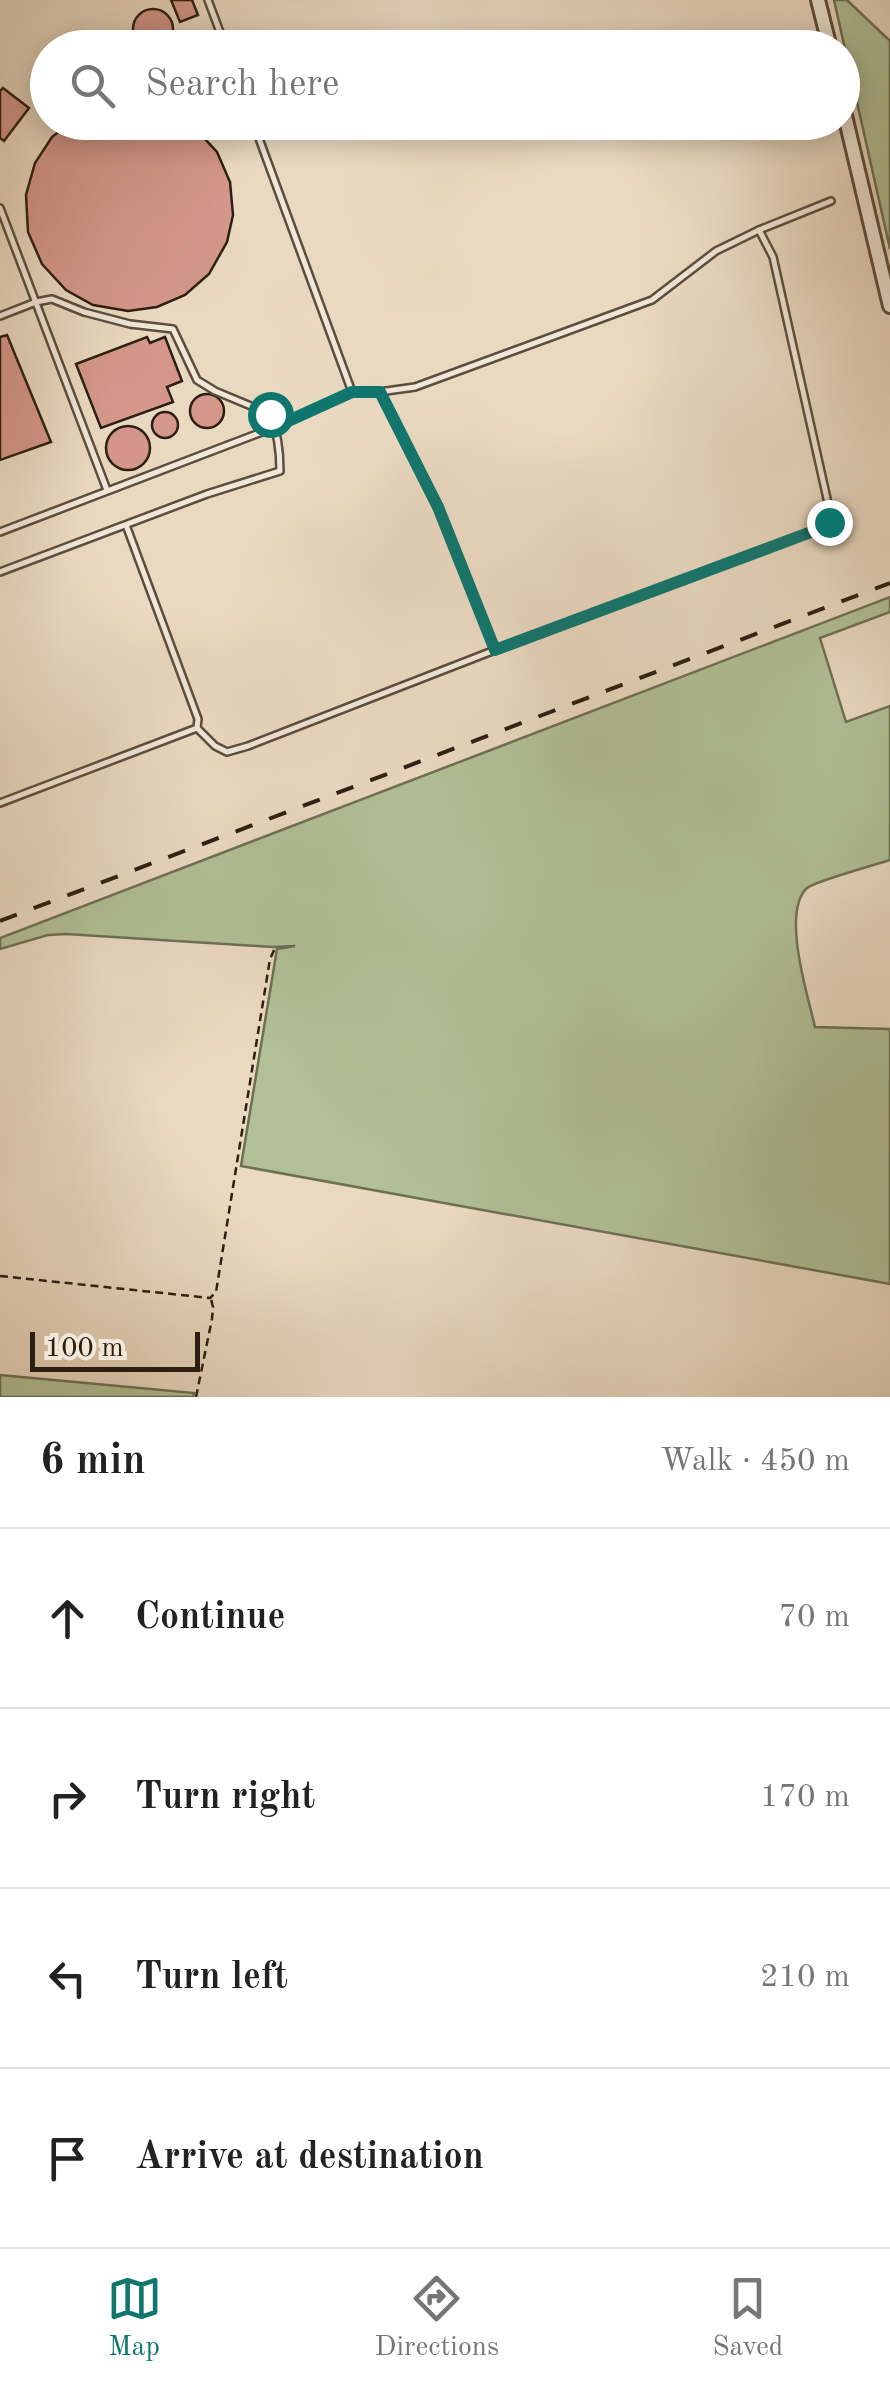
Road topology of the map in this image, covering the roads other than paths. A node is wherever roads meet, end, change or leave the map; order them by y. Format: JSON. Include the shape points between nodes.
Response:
{"nodes":[{"id":1,"x":208,"y":0,"type":"edge"},
{"id":2,"x":818,"y":0,"type":"edge"},
{"id":3,"x":219,"y":30,"type":"edge"},
{"id":4,"x":826,"y":30,"type":"edge"},
{"id":5,"x":261,"y":140,"type":"edge"},
{"id":6,"x":851,"y":140,"type":"edge"},
{"id":7,"x":831,"y":202,"type":"dead end"},
{"id":8,"x":0,"y":208,"type":"edge"},
{"id":9,"x":759,"y":230,"type":"junction"},
{"id":10,"x":36,"y":302,"type":"junction"},
{"id":11,"x":890,"y":306,"type":"edge"},
{"id":12,"x":0,"y":316,"type":"edge"},
{"id":13,"x":352,"y":392,"type":"junction"},
{"id":14,"x":380,"y":392,"type":"junction"},
{"id":15,"x":275,"y":427,"type":"junction"},
{"id":16,"x":108,"y":491,"type":"junction"},
{"id":17,"x":126,"y":525,"type":"junction"},
{"id":18,"x":0,"y":532,"type":"edge"},
{"id":19,"x":0,"y":572,"type":"edge"},
{"id":20,"x":495,"y":650,"type":"junction"},
{"id":21,"x":197,"y":728,"type":"junction"},
{"id":22,"x":0,"y":802,"type":"edge"}],
"edges":[{"from":1,"to":3,"type":"lane"},
{"from":2,"to":4,"type":"street"},
{"from":5,"to":13,"type":"lane"},
{"from":6,"to":11,"type":"street"},
{"from":7,"to":9,"type":"lane"},
{"from":8,"to":10,"type":"lane"},
{"from":9,"to":14,"type":"lane","via":[[716,251],[652,300],[415,387]]},
{"from":9,"to":20,"type":"lane","via":[[773,257],[829,522]]},
{"from":10,"to":12,"type":"lane"},
{"from":10,"to":15,"type":"lane","via":[[52,299],[173,330],[197,380],[270,414]]},
{"from":10,"to":16,"type":"lane"},
{"from":13,"to":14,"type":"lane"},
{"from":13,"to":15,"type":"lane"},
{"from":14,"to":20,"type":"lane","via":[[438,507]]},
{"from":15,"to":16,"type":"lane"},
{"from":15,"to":17,"type":"lane","via":[[280,472]]},
{"from":16,"to":18,"type":"lane"},
{"from":17,"to":19,"type":"lane"},
{"from":17,"to":21,"type":"lane"},
{"from":20,"to":21,"type":"lane","via":[[227,752]]},
{"from":21,"to":22,"type":"lane"}]}
